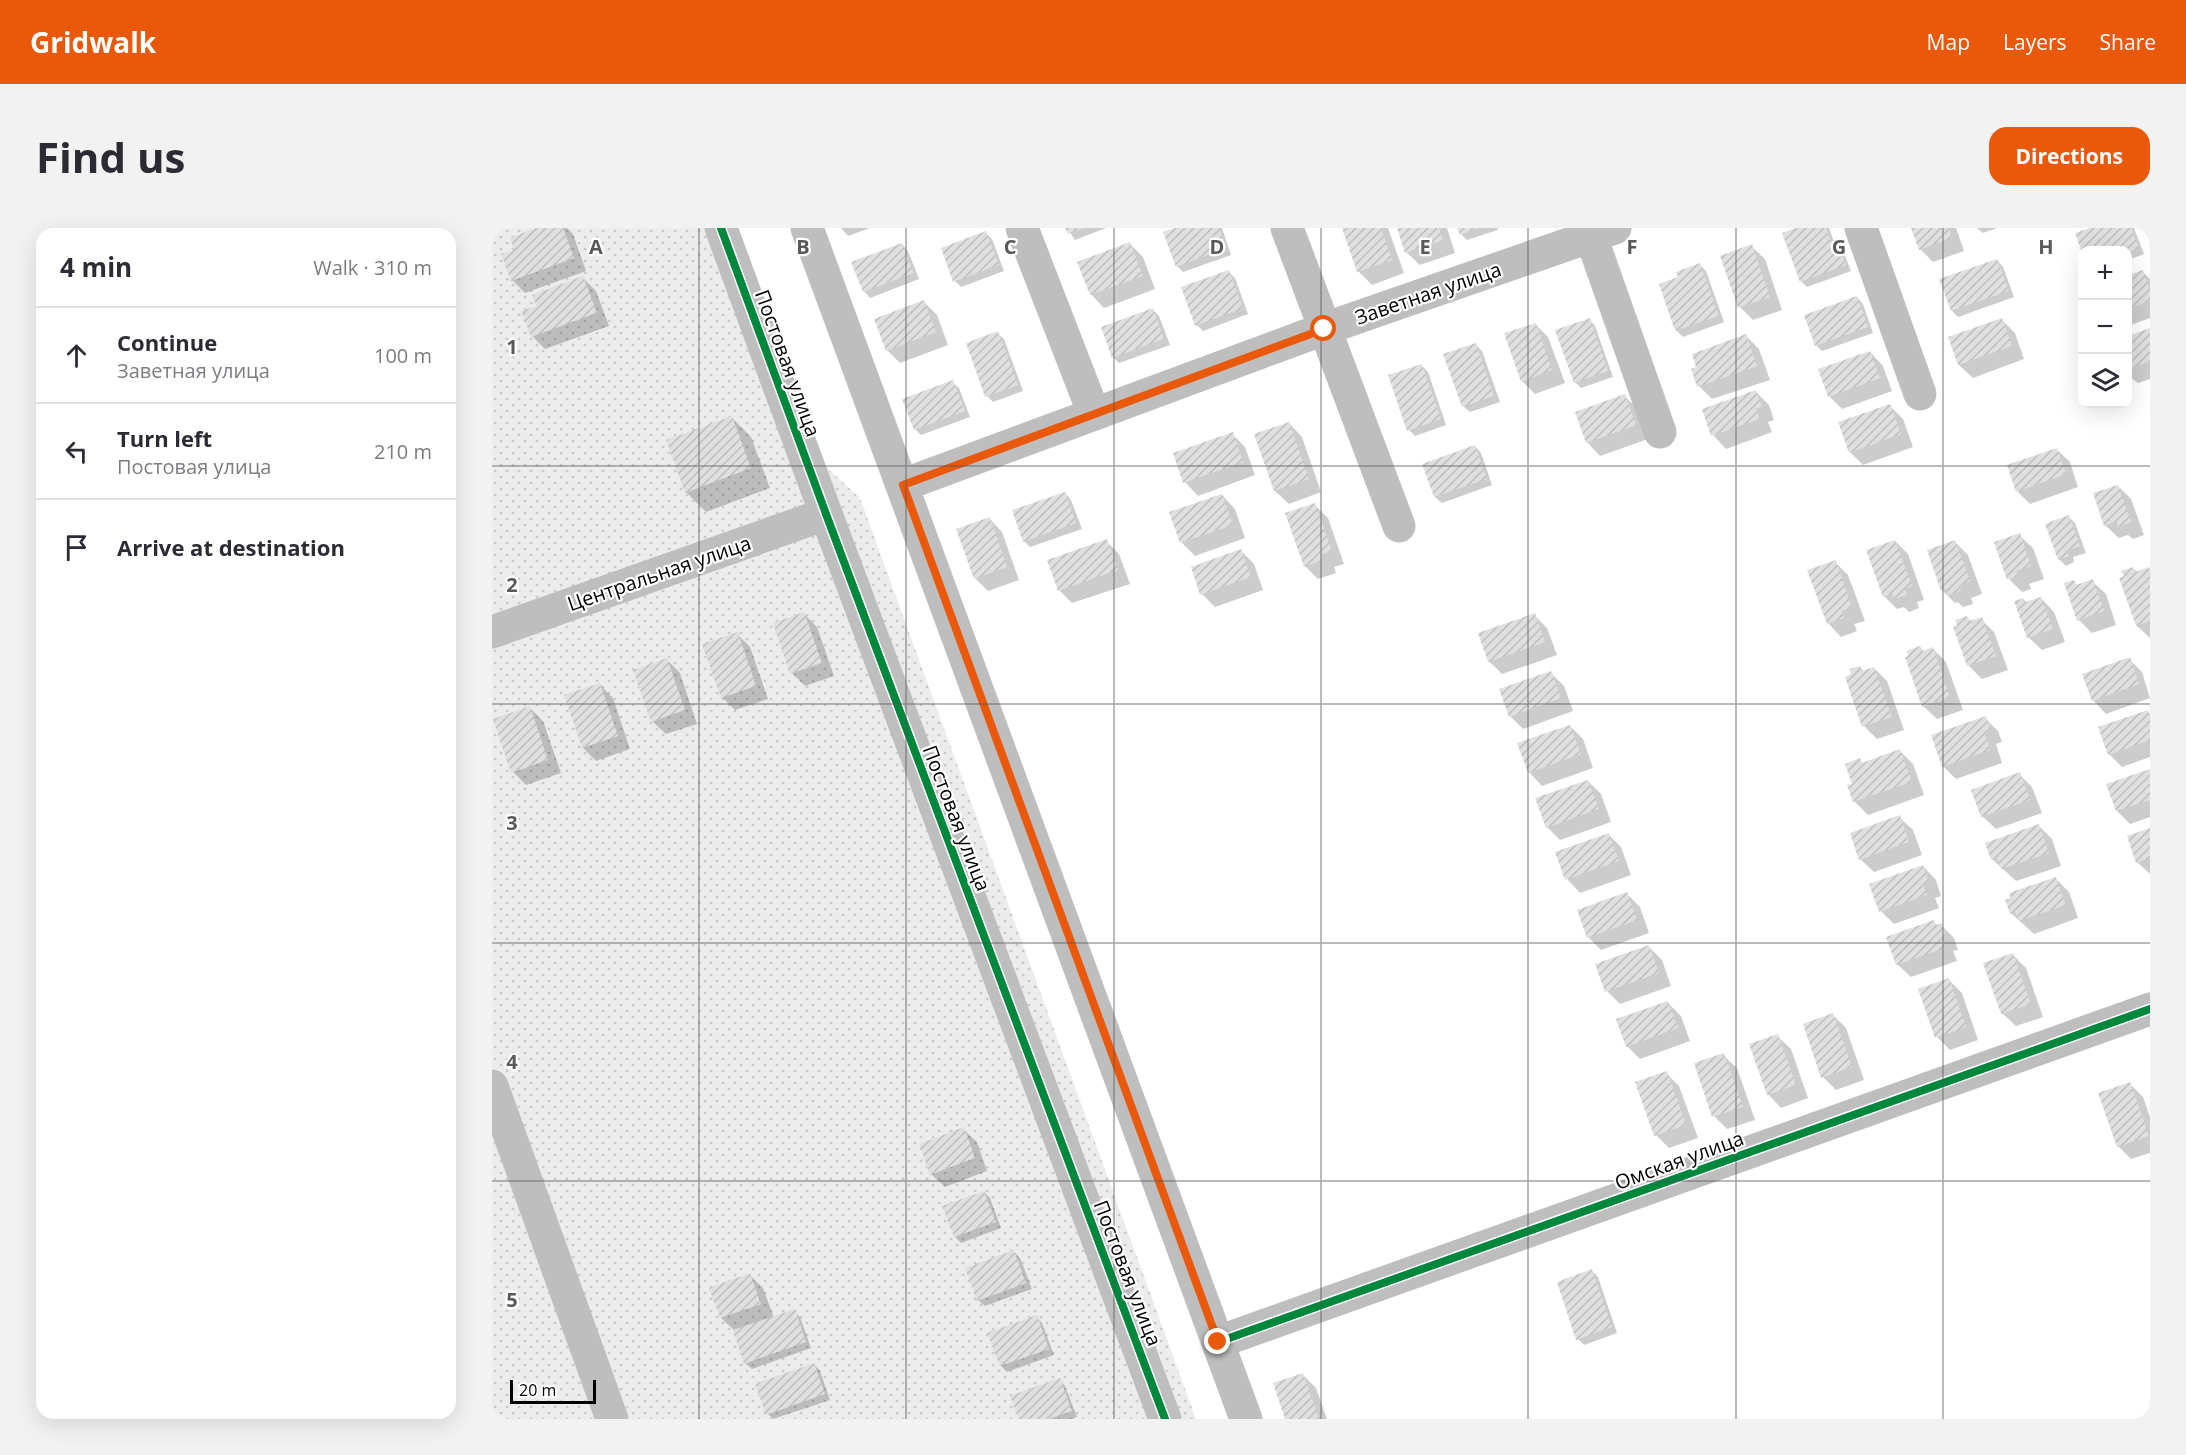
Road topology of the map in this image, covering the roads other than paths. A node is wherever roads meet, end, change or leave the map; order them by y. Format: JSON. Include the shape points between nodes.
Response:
{"nodes":[{"id":1,"x":721,"y":228,"type":"edge"},
{"id":2,"x":807,"y":228,"type":"edge"},
{"id":3,"x":1022,"y":228,"type":"edge"},
{"id":4,"x":1287,"y":228,"type":"edge"},
{"id":5,"x":1861,"y":228,"type":"edge"},
{"id":6,"x":1598,"y":231,"type":"edge"},
{"id":7,"x":1324,"y":329,"type":"junction"},
{"id":8,"x":1920,"y":394,"type":"dead end"},
{"id":9,"x":1094,"y":414,"type":"junction"},
{"id":10,"x":1660,"y":432,"type":"dead end"},
{"id":11,"x":903,"y":485,"type":"junction"},
{"id":12,"x":826,"y":514,"type":"junction"},
{"id":13,"x":1399,"y":526,"type":"dead end"},
{"id":14,"x":492,"y":632,"type":"edge"},
{"id":15,"x":2150,"y":1009,"type":"edge"},
{"id":16,"x":492,"y":1086,"type":"edge"},
{"id":17,"x":1218,"y":1342,"type":"junction"},
{"id":18,"x":612,"y":1419,"type":"edge"},
{"id":19,"x":1165,"y":1419,"type":"edge"},
{"id":20,"x":1246,"y":1419,"type":"edge"}],
"edges":[{"from":1,"to":12,"type":"street","name":"Постовая улица"},
{"from":2,"to":11,"type":"street"},
{"from":3,"to":9,"type":"street"},
{"from":4,"to":7,"type":"street"},
{"from":5,"to":8,"type":"street"},
{"from":6,"to":7,"type":"street","name":"Заветная улица"},
{"from":6,"to":10,"type":"street"},
{"from":7,"to":9,"type":"street","name":"Заветная улица"},
{"from":7,"to":13,"type":"street"},
{"from":9,"to":11,"type":"street","name":"Заветная улица"},
{"from":11,"to":17,"type":"street"},
{"from":12,"to":14,"type":"street","name":"Центральная улица"},
{"from":12,"to":19,"type":"street","name":"Постовая улица"},
{"from":15,"to":17,"type":"street","name":"Омская улица"},
{"from":16,"to":18,"type":"street"},
{"from":17,"to":20,"type":"street"}]}
